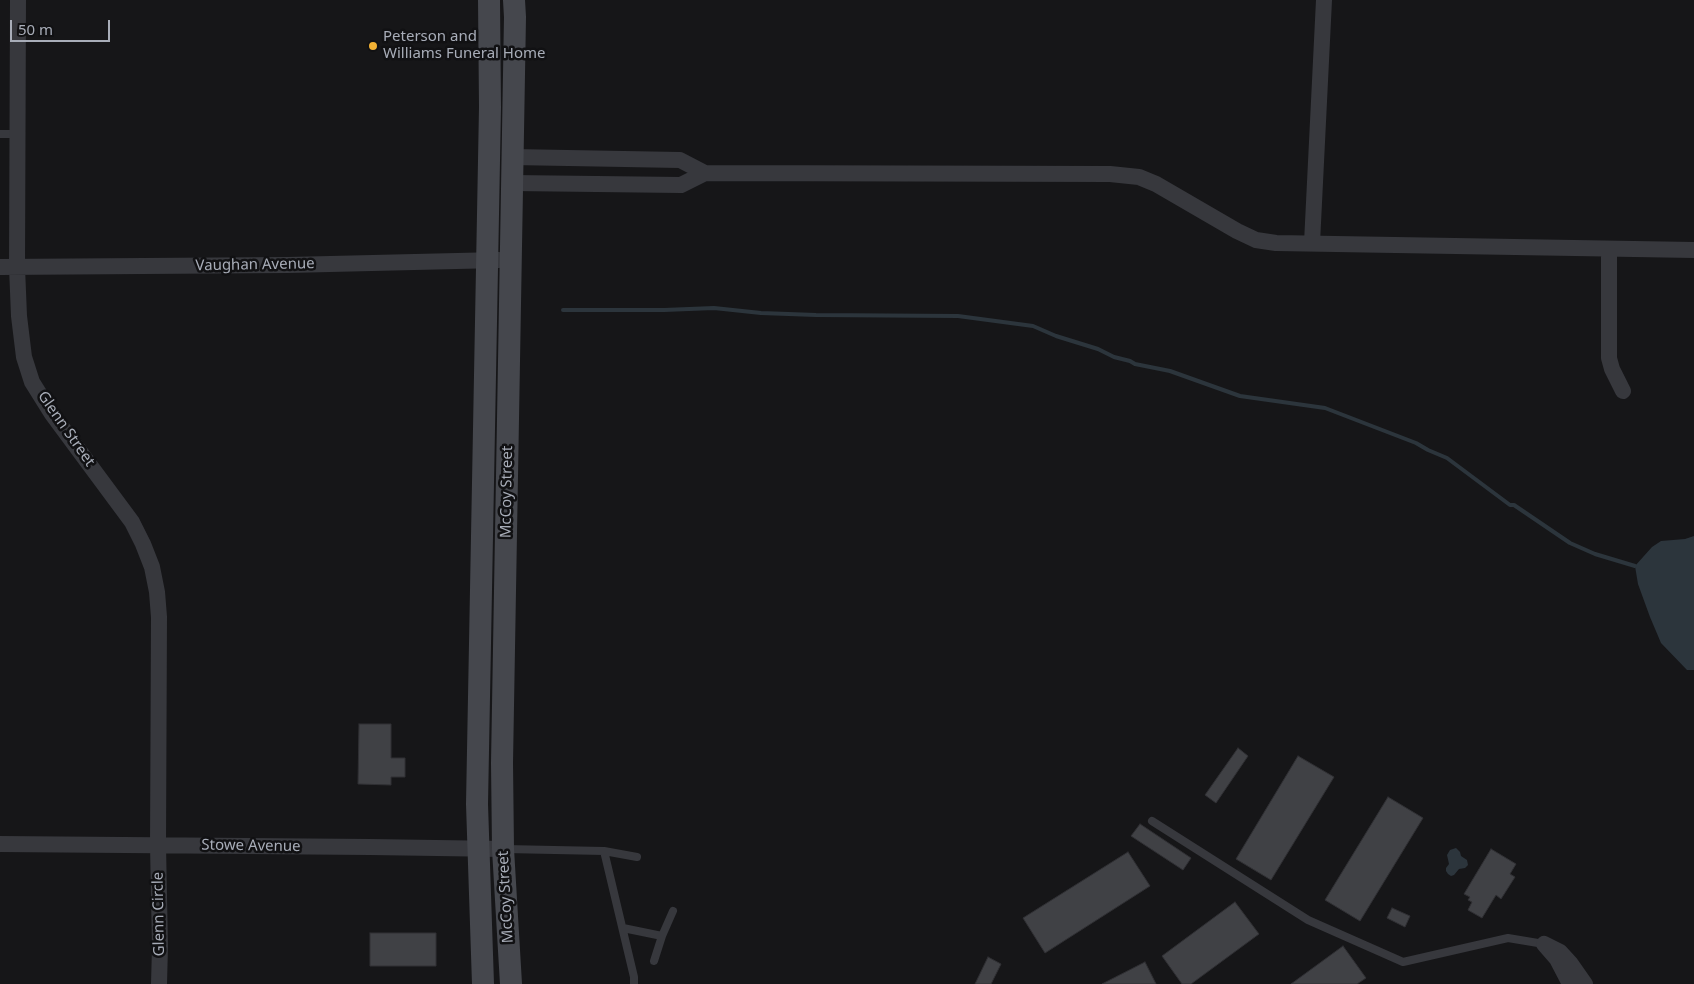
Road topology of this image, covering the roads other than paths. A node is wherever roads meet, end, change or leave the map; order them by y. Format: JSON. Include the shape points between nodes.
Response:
{"nodes":[{"id":1,"x":18,"y":0,"type":"edge"},
{"id":2,"x":489,"y":0,"type":"edge"},
{"id":3,"x":514,"y":0,"type":"edge"},
{"id":4,"x":1324,"y":0,"type":"edge"},
{"id":5,"x":0,"y":134,"type":"edge"},
{"id":6,"x":17,"y":134,"type":"junction"},
{"id":7,"x":512,"y":157,"type":"junction"},
{"id":8,"x":705,"y":173,"type":"junction"},
{"id":9,"x":512,"y":183,"type":"junction"},
{"id":10,"x":1312,"y":244,"type":"junction"},
{"id":11,"x":1609,"y":249,"type":"junction"},
{"id":12,"x":1694,"y":250,"type":"edge"},
{"id":13,"x":487,"y":260,"type":"junction"},
{"id":14,"x":511,"y":260,"type":"junction"},
{"id":15,"x":0,"y":267,"type":"edge"},
{"id":16,"x":17,"y":267,"type":"junction"},
{"id":17,"x":1623,"y":391,"type":"dead end"},
{"id":18,"x":1152,"y":821,"type":"dead end"},
{"id":19,"x":0,"y":844,"type":"edge"},
{"id":20,"x":158,"y":845,"type":"junction"},
{"id":21,"x":478,"y":848,"type":"junction"},
{"id":22,"x":503,"y":849,"type":"junction"},
{"id":23,"x":604,"y":851,"type":"junction"},
{"id":24,"x":637,"y":857,"type":"dead end"},
{"id":25,"x":673,"y":911,"type":"dead end"},
{"id":26,"x":623,"y":928,"type":"junction"},
{"id":27,"x":662,"y":936,"type":"junction"},
{"id":28,"x":1544,"y":944,"type":"junction"},
{"id":29,"x":654,"y":961,"type":"dead end"},
{"id":30,"x":160,"y":984,"type":"edge"},
{"id":31,"x":483,"y":984,"type":"edge"},
{"id":32,"x":511,"y":984,"type":"edge"},
{"id":33,"x":634,"y":984,"type":"edge"},
{"id":34,"x":1570,"y":984,"type":"edge"},
{"id":35,"x":1585,"y":984,"type":"edge"}],
"edges":[{"from":1,"to":6,"type":"street","name":"Glenn Street"},
{"from":2,"to":13,"type":"street","name":"McCoy Street"},
{"from":3,"to":7,"type":"street","name":"McCoy Street"},
{"from":4,"to":10,"type":"street"},
{"from":5,"to":6,"type":"lane"},
{"from":6,"to":16,"type":"street","name":"Glenn Street"},
{"from":7,"to":8,"type":"street","via":[[680,160]]},
{"from":7,"to":9,"type":"street","name":"McCoy Street"},
{"from":8,"to":9,"type":"street","via":[[681,185]]},
{"from":8,"to":10,"type":"street","via":[[1110,174],[1139,177],[1256,240]]},
{"from":9,"to":14,"type":"street","name":"McCoy Street"},
{"from":10,"to":11,"type":"street"},
{"from":11,"to":12,"type":"street"},
{"from":11,"to":17,"type":"street","via":[[1610,358]]},
{"from":13,"to":14,"type":"street","name":"Vaughan Avenue"},
{"from":13,"to":16,"type":"street","name":"Vaughan Avenue"},
{"from":13,"to":21,"type":"street","name":"McCoy Street"},
{"from":14,"to":22,"type":"street","name":"McCoy Street"},
{"from":15,"to":16,"type":"street","name":"Vaughan Avenue"},
{"from":16,"to":20,"type":"street","name":"Glenn Street","via":[[24,357],[32,382],[132,522],[152,567],[160,617]]},
{"from":18,"to":28,"type":"lane","via":[[1308,920],[1403,962],[1508,938]]},
{"from":19,"to":20,"type":"street","name":"Stowe Avenue"},
{"from":20,"to":21,"type":"street","name":"Stowe Avenue"},
{"from":20,"to":30,"type":"street","name":"Glenn Circle"},
{"from":21,"to":22,"type":"street","name":"Stowe Avenue"},
{"from":21,"to":31,"type":"street","name":"McCoy Street"},
{"from":22,"to":23,"type":"lane"},
{"from":22,"to":32,"type":"street","name":"McCoy Street"},
{"from":23,"to":24,"type":"lane"},
{"from":23,"to":26,"type":"lane"},
{"from":25,"to":27,"type":"lane"},
{"from":26,"to":27,"type":"lane"},
{"from":26,"to":33,"type":"lane"},
{"from":27,"to":29,"type":"lane"},
{"from":28,"to":34,"type":"street"},
{"from":28,"to":35,"type":"street","via":[[1560,952]]}]}
